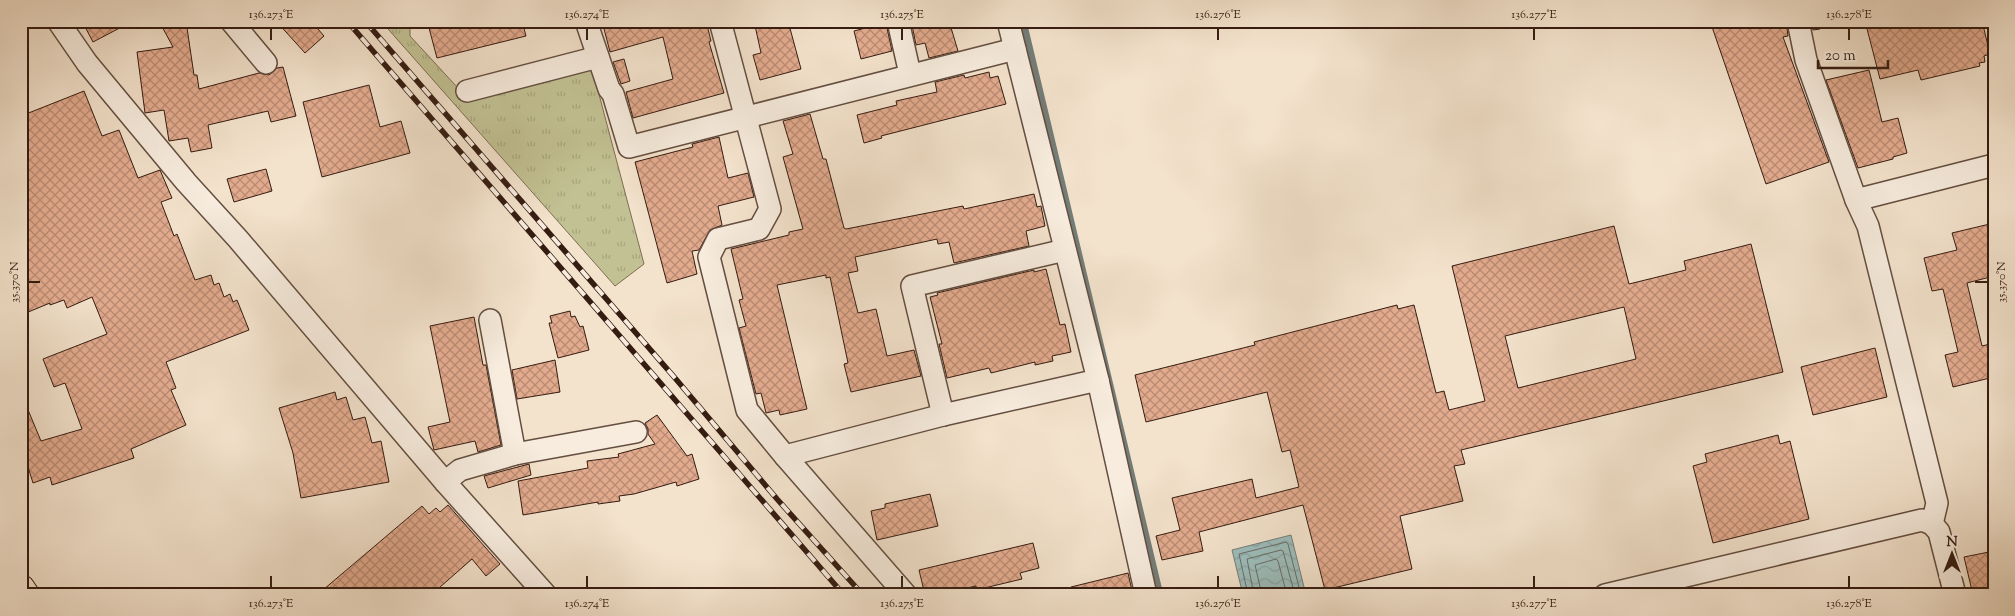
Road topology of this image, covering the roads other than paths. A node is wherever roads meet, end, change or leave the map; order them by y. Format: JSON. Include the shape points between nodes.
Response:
{"nodes":[{"id":1,"x":58,"y":21,"type":"edge"},
{"id":2,"x":231,"y":21,"type":"edge"},
{"id":3,"x":586,"y":21,"type":"edge"},
{"id":4,"x":720,"y":21,"type":"edge"},
{"id":5,"x":898,"y":21,"type":"edge"},
{"id":6,"x":1008,"y":21,"type":"edge"},
{"id":7,"x":1798,"y":21,"type":"edge"},
{"id":8,"x":1014,"y":49,"type":"junction"},
{"id":9,"x":598,"y":57,"type":"junction"},
{"id":10,"x":266,"y":63,"type":"dead end"},
{"id":11,"x":910,"y":74,"type":"junction"},
{"id":12,"x":467,"y":91,"type":"dead end"},
{"id":13,"x":745,"y":116,"type":"junction"},
{"id":14,"x":1994,"y":165,"type":"edge"},
{"id":15,"x":1856,"y":200,"type":"junction"},
{"id":16,"x":1065,"y":250,"type":"junction"},
{"id":17,"x":490,"y":320,"type":"dead end"},
{"id":18,"x":1098,"y":380,"type":"junction"},
{"id":19,"x":943,"y":416,"type":"junction"},
{"id":20,"x":636,"y":432,"type":"dead end"},
{"id":21,"x":515,"y":454,"type":"junction"},
{"id":22,"x":785,"y":456,"type":"junction"},
{"id":23,"x":445,"y":482,"type":"junction"},
{"id":24,"x":1932,"y":524,"type":"junction"},
{"id":25,"x":1676,"y":587,"type":"edge"},
{"id":26,"x":21,"y":589,"type":"edge"},
{"id":27,"x":25,"y":595,"type":"edge"},
{"id":28,"x":546,"y":595,"type":"edge"},
{"id":29,"x":906,"y":595,"type":"edge"},
{"id":30,"x":1146,"y":595,"type":"edge"},
{"id":31,"x":1605,"y":595,"type":"edge"},
{"id":32,"x":1956,"y":595,"type":"edge"}],
"edges":[{"from":1,"to":23,"type":"street","via":[[87,63],[173,167]]},
{"from":2,"to":10,"type":"street"},
{"from":3,"to":9,"type":"street"},
{"from":4,"to":13,"type":"street"},
{"from":5,"to":11,"type":"street"},
{"from":6,"to":8,"type":"street"},
{"from":7,"to":15,"type":"street","via":[[1806,60]]},
{"from":8,"to":11,"type":"street"},
{"from":8,"to":16,"type":"street"},
{"from":9,"to":12,"type":"street"},
{"from":9,"to":13,"type":"street","via":[[629,147]]},
{"from":11,"to":13,"type":"street"},
{"from":13,"to":22,"type":"street","via":[[770,209],[759,229],[718,239],[709,257],[747,410]]},
{"from":14,"to":15,"type":"street"},
{"from":15,"to":24,"type":"street","via":[[1868,226],[1937,502]]},
{"from":16,"to":18,"type":"street"},
{"from":16,"to":19,"type":"street","via":[[912,286]]},
{"from":17,"to":21,"type":"street"},
{"from":18,"to":19,"type":"street"},
{"from":18,"to":30,"type":"street"},
{"from":19,"to":22,"type":"street"},
{"from":20,"to":21,"type":"street"},
{"from":21,"to":23,"type":"street","via":[[460,470]]},
{"from":22,"to":29,"type":"street"},
{"from":23,"to":28,"type":"street"},
{"from":24,"to":25,"type":"street","via":[[1917,521]]},
{"from":24,"to":32,"type":"street","via":[[1941,537]]},
{"from":25,"to":31,"type":"street"},
{"from":26,"to":27,"type":"main road"}]}
